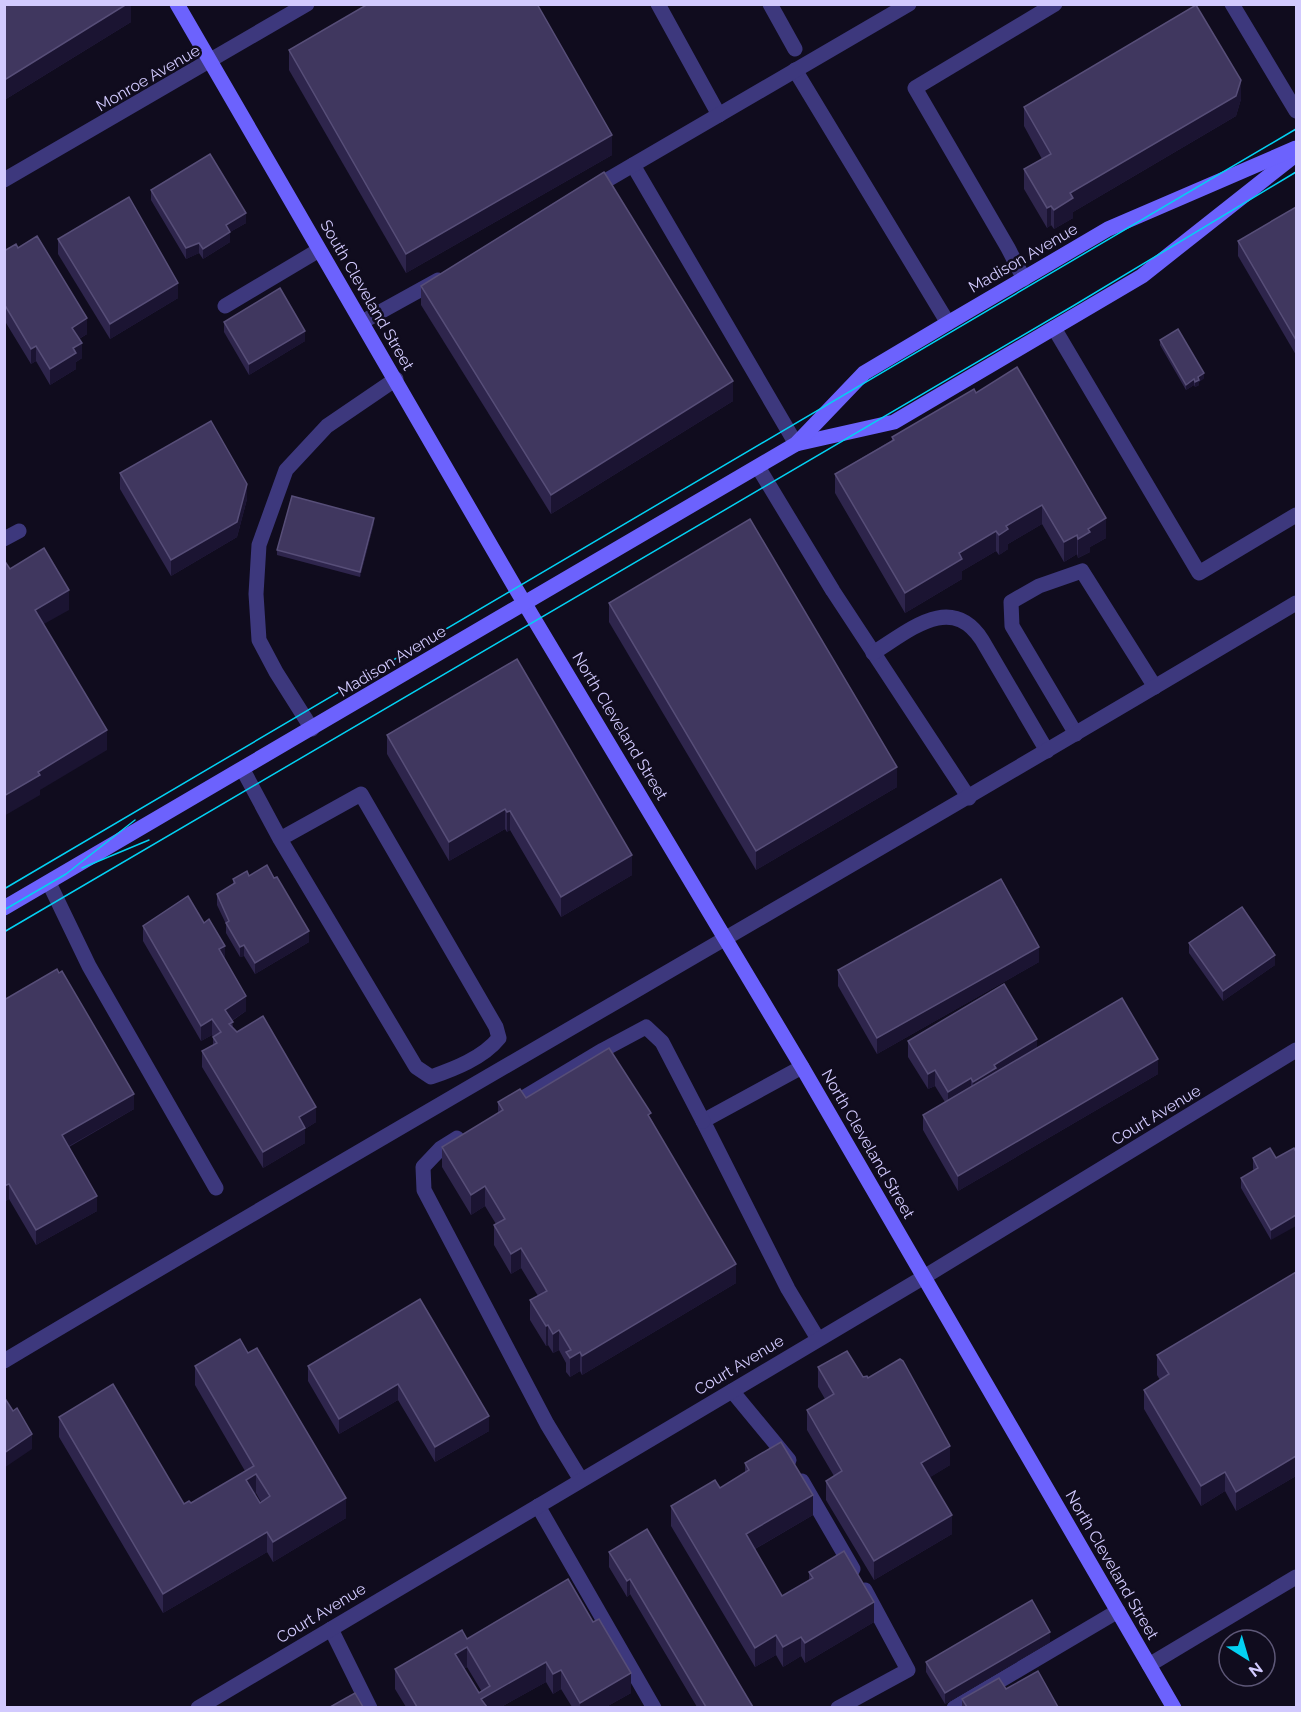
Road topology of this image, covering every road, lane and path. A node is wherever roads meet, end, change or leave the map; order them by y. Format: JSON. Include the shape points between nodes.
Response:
{"nodes":[{"id":1,"x":177,"y":4,"type":"edge"},
{"id":2,"x":307,"y":4,"type":"edge"},
{"id":3,"x":658,"y":4,"type":"edge"},
{"id":4,"x":770,"y":4,"type":"edge"},
{"id":5,"x":909,"y":4,"type":"edge"},
{"id":6,"x":1055,"y":4,"type":"edge"},
{"id":7,"x":1232,"y":4,"type":"edge"},
{"id":8,"x":795,"y":49,"type":"dead end"},
{"id":9,"x":210,"y":63,"type":"junction"},
{"id":10,"x":795,"y":70,"type":"junction"},
{"id":11,"x":1296,"y":111,"type":"edge"},
{"id":12,"x":719,"y":115,"type":"junction"},
{"id":13,"x":1296,"y":148,"type":"edge"},
{"id":14,"x":1296,"y":154,"type":"edge"},
{"id":15,"x":633,"y":165,"type":"junction"},
{"id":16,"x":5,"y":179,"type":"edge"},
{"id":17,"x":581,"y":195,"type":"edge"},
{"id":18,"x":319,"y":250,"type":"junction"},
{"id":19,"x":456,"y":270,"type":"edge"},
{"id":20,"x":1024,"y":279,"type":"junction"},
{"id":21,"x":225,"y":306,"type":"dead end"},
{"id":22,"x":362,"y":322,"type":"junction"},
{"id":23,"x":948,"y":323,"type":"junction"},
{"id":24,"x":1054,"y":328,"type":"junction"},
{"id":25,"x":396,"y":379,"type":"junction"},
{"id":26,"x":796,"y":444,"type":"junction"},
{"id":27,"x":758,"y":467,"type":"junction"},
{"id":28,"x":1296,"y":515,"type":"edge"},
{"id":29,"x":19,"y":531,"type":"dead end"},
{"id":30,"x":4,"y":539,"type":"edge"},
{"id":31,"x":525,"y":603,"type":"junction"},
{"id":32,"x":1296,"y":603,"type":"edge"},
{"id":33,"x":873,"y":653,"type":"junction"},
{"id":34,"x":1155,"y":687,"type":"junction"},
{"id":35,"x":312,"y":729,"type":"junction"},
{"id":36,"x":1076,"y":734,"type":"junction"},
{"id":37,"x":1047,"y":751,"type":"junction"},
{"id":38,"x":243,"y":770,"type":"junction"},
{"id":39,"x":969,"y":798,"type":"junction"},
{"id":40,"x":280,"y":838,"type":"junction"},
{"id":41,"x":49,"y":883,"type":"junction"},
{"id":42,"x":4,"y":908,"type":"edge"},
{"id":43,"x":727,"y":940,"type":"junction"},
{"id":44,"x":1296,"y":1050,"type":"edge"},
{"id":45,"x":802,"y":1067,"type":"junction"},
{"id":46,"x":492,"y":1117,"type":"edge"},
{"id":47,"x":703,"y":1121,"type":"junction"},
{"id":48,"x":471,"y":1130,"type":"edge"},
{"id":49,"x":216,"y":1188,"type":"dead end"},
{"id":50,"x":924,"y":1277,"type":"junction"},
{"id":51,"x":818,"y":1339,"type":"junction"},
{"id":52,"x":4,"y":1361,"type":"edge"},
{"id":53,"x":732,"y":1391,"type":"junction"},
{"id":54,"x":581,"y":1480,"type":"junction"},
{"id":55,"x":538,"y":1506,"type":"junction"},
{"id":56,"x":1296,"y":1577,"type":"edge"},
{"id":57,"x":1118,"y":1611,"type":"junction"},
{"id":58,"x":331,"y":1629,"type":"junction"},
{"id":59,"x":1149,"y":1665,"type":"junction"},
{"id":60,"x":198,"y":1707,"type":"edge"},
{"id":61,"x":370,"y":1707,"type":"edge"},
{"id":62,"x":654,"y":1707,"type":"edge"},
{"id":63,"x":838,"y":1707,"type":"edge"},
{"id":64,"x":954,"y":1707,"type":"edge"},
{"id":65,"x":1174,"y":1707,"type":"edge"}],
"edges":[{"from":1,"to":9,"type":"street","name":"South Cleveland Street"},
{"from":2,"to":9,"type":"street","name":"Monroe Avenue"},
{"from":3,"to":12,"type":"street"},
{"from":4,"to":8,"type":"street"},
{"from":5,"to":10,"type":"street"},
{"from":6,"to":20,"type":"street","via":[[915,88]]},
{"from":7,"to":11,"type":"street"},
{"from":9,"to":16,"type":"street","name":"Monroe Avenue"},
{"from":9,"to":18,"type":"street","name":"South Cleveland Street"},
{"from":10,"to":12,"type":"street"},
{"from":10,"to":23,"type":"street"},
{"from":12,"to":15,"type":"street"},
{"from":13,"to":20,"type":"street","name":"Madison Avenue","via":[[1108,229]]},
{"from":14,"to":24,"type":"street","name":"Madison Avenue","via":[[1142,276]]},
{"from":15,"to":17,"type":"street"},
{"from":15,"to":26,"type":"street"},
{"from":18,"to":21,"type":"street"},
{"from":18,"to":22,"type":"street","name":"South Cleveland Street"},
{"from":19,"to":22,"type":"street"},
{"from":20,"to":23,"type":"street","name":"Madison Avenue"},
{"from":22,"to":25,"type":"street","name":"South Cleveland Street"},
{"from":23,"to":26,"type":"street","name":"Madison Avenue","via":[[864,373]]},
{"from":24,"to":26,"type":"street","name":"Madison Avenue","via":[[894,423]]},
{"from":24,"to":28,"type":"street","via":[[1199,573]]},
{"from":25,"to":31,"type":"street","name":"South Cleveland Street"},
{"from":25,"to":35,"type":"street","via":[[327,426],[286,470],[259,545],[259,640]]},
{"from":26,"to":27,"type":"street","name":"Madison Avenue"},
{"from":27,"to":31,"type":"street","name":"Madison Avenue"},
{"from":27,"to":33,"type":"street"},
{"from":29,"to":30,"type":"street"},
{"from":31,"to":35,"type":"street","name":"Madison Avenue"},
{"from":31,"to":43,"type":"street","name":"North Cleveland Street"},
{"from":32,"to":34,"type":"street"},
{"from":33,"to":37,"type":"street","via":[[931,619],[961,619],[974,627]]},
{"from":33,"to":39,"type":"street"},
{"from":34,"to":36,"type":"street"},
{"from":34,"to":36,"type":"street","via":[[1082,571],[1039,586],[1011,602],[1012,627]]},
{"from":35,"to":38,"type":"street","name":"Madison Avenue"},
{"from":36,"to":37,"type":"street"},
{"from":37,"to":39,"type":"street"},
{"from":38,"to":40,"type":"street"},
{"from":38,"to":41,"type":"street","name":"Madison Avenue"},
{"from":39,"to":43,"type":"street"},
{"from":40,"to":40,"type":"street","via":[[417,1067],[431,1077],[490,1049],[499,1038],[496,1027],[361,794]]},
{"from":41,"to":42,"type":"street","name":"Madison Avenue"},
{"from":41,"to":49,"type":"street","via":[[89,966]]},
{"from":43,"to":45,"type":"street","name":"North Cleveland Street"},
{"from":43,"to":52,"type":"street"},
{"from":44,"to":50,"type":"street","name":"Court Avenue"},
{"from":45,"to":47,"type":"street"},
{"from":45,"to":50,"type":"street","name":"North Cleveland Street"},
{"from":46,"to":47,"type":"street","via":[[646,1027],[662,1042]]},
{"from":47,"to":51,"type":"street"},
{"from":48,"to":54,"type":"street","via":[[441,1148],[423,1167],[424,1190],[547,1424]]},
{"from":50,"to":51,"type":"street","name":"Court Avenue"},
{"from":50,"to":57,"type":"street","name":"North Cleveland Street"},
{"from":51,"to":53,"type":"street","name":"Court Avenue"},
{"from":53,"to":54,"type":"street","name":"Court Avenue"},
{"from":53,"to":63,"type":"street","via":[[784,1452],[908,1670]]},
{"from":54,"to":55,"type":"street","name":"Court Avenue"},
{"from":55,"to":58,"type":"street","name":"Court Avenue"},
{"from":55,"to":62,"type":"street"},
{"from":56,"to":59,"type":"street"},
{"from":57,"to":59,"type":"street","name":"North Cleveland Street"},
{"from":57,"to":64,"type":"street"},
{"from":58,"to":60,"type":"street","name":"Court Avenue"},
{"from":58,"to":61,"type":"street"},
{"from":59,"to":65,"type":"street","name":"North Cleveland Street"}]}
